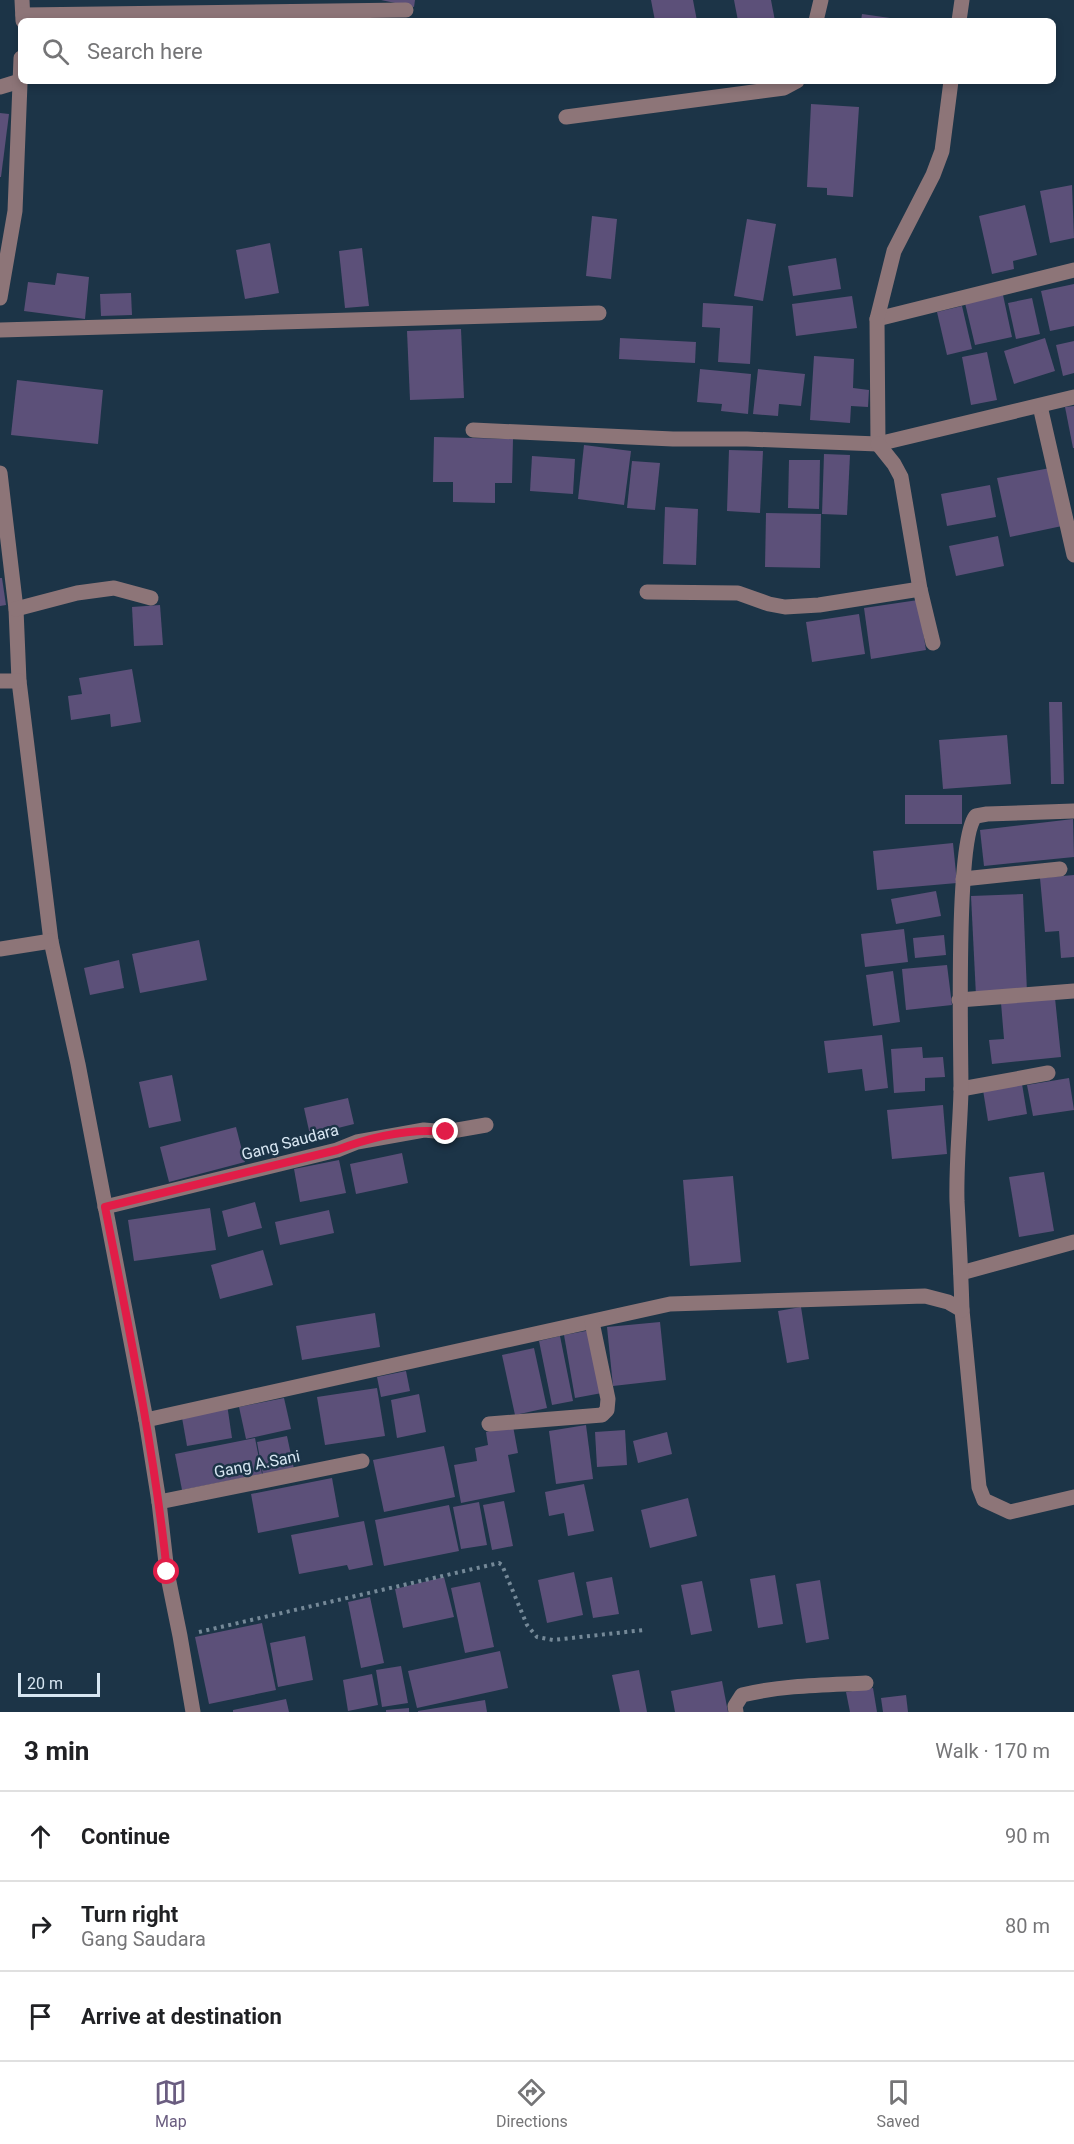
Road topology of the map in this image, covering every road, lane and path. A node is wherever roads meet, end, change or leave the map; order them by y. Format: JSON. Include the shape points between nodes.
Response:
{"nodes":[{"id":1,"x":821,"y":0,"type":"edge"},
{"id":2,"x":962,"y":0,"type":"edge"},
{"id":3,"x":406,"y":10,"type":"dead end"},
{"id":4,"x":22,"y":12,"type":"edge"},
{"id":5,"x":817,"y":18,"type":"edge"},
{"id":6,"x":959,"y":18,"type":"edge"},
{"id":7,"x":18,"y":82,"type":"edge"},
{"id":8,"x":20,"y":84,"type":"edge"},
{"id":9,"x":791,"y":84,"type":"edge"},
{"id":10,"x":951,"y":84,"type":"edge"},
{"id":11,"x":0,"y":87,"type":"edge"},
{"id":12,"x":566,"y":117,"type":"dead end"},
{"id":13,"x":1074,"y":270,"type":"edge"},
{"id":14,"x":0,"y":298,"type":"edge"},
{"id":15,"x":599,"y":313,"type":"dead end"},
{"id":16,"x":877,"y":319,"type":"junction"},
{"id":17,"x":0,"y":330,"type":"edge"},
{"id":18,"x":1074,"y":397,"type":"edge"},
{"id":19,"x":1040,"y":406,"type":"junction"},
{"id":20,"x":473,"y":430,"type":"dead end"},
{"id":21,"x":878,"y":444,"type":"junction"},
{"id":22,"x":0,"y":473,"type":"edge"},
{"id":23,"x":1074,"y":555,"type":"edge"},
{"id":24,"x":920,"y":589,"type":"junction"},
{"id":25,"x":648,"y":592,"type":"dead end"},
{"id":26,"x":151,"y":598,"type":"dead end"},
{"id":27,"x":16,"y":609,"type":"junction"},
{"id":28,"x":933,"y":643,"type":"dead end"},
{"id":29,"x":0,"y":681,"type":"edge"},
{"id":30,"x":19,"y":681,"type":"junction"},
{"id":31,"x":1074,"y":811,"type":"edge"},
{"id":32,"x":1060,"y":869,"type":"dead end"},
{"id":33,"x":963,"y":879,"type":"junction"},
{"id":34,"x":51,"y":941,"type":"junction"},
{"id":35,"x":0,"y":949,"type":"edge"},
{"id":36,"x":1074,"y":991,"type":"edge"},
{"id":37,"x":959,"y":1000,"type":"junction"},
{"id":38,"x":1048,"y":1072,"type":"dead end"},
{"id":39,"x":961,"y":1089,"type":"junction"},
{"id":40,"x":486,"y":1125,"type":"dead end"},
{"id":41,"x":105,"y":1207,"type":"junction"},
{"id":42,"x":1074,"y":1242,"type":"edge"},
{"id":43,"x":961,"y":1273,"type":"junction"},
{"id":44,"x":962,"y":1310,"type":"junction"},
{"id":45,"x":592,"y":1322,"type":"junction"},
{"id":46,"x":146,"y":1420,"type":"junction"},
{"id":47,"x":489,"y":1424,"type":"dead end"},
{"id":48,"x":362,"y":1461,"type":"dead end"},
{"id":49,"x":1074,"y":1497,"type":"edge"},
{"id":50,"x":159,"y":1502,"type":"junction"},
{"id":51,"x":644,"y":1630,"type":"dead end"},
{"id":52,"x":180,"y":1636,"type":"junction"},
{"id":53,"x":866,"y":1683,"type":"dead end"},
{"id":54,"x":192,"y":1712,"type":"edge"},
{"id":55,"x":736,"y":1712,"type":"edge"}],
"edges":[{"from":1,"to":5,"type":"street"},
{"from":2,"to":6,"type":"street"},
{"from":3,"to":4,"type":"street"},
{"from":7,"to":11,"type":"street"},
{"from":8,"to":14,"type":"street","via":[[15,211]]},
{"from":9,"to":12,"type":"street"},
{"from":10,"to":16,"type":"street","via":[[942,151],[894,251]]},
{"from":13,"to":16,"type":"street"},
{"from":15,"to":17,"type":"street"},
{"from":16,"to":21,"type":"street"},
{"from":18,"to":19,"type":"street"},
{"from":19,"to":21,"type":"street"},
{"from":19,"to":23,"type":"street"},
{"from":20,"to":21,"type":"street"},
{"from":21,"to":24,"type":"street","via":[[901,477]]},
{"from":22,"to":27,"type":"street"},
{"from":24,"to":25,"type":"street","via":[[785,607],[738,593]]},
{"from":24,"to":28,"type":"street"},
{"from":26,"to":27,"type":"street","via":[[114,588],[76,593]]},
{"from":27,"to":30,"type":"street"},
{"from":29,"to":30,"type":"street"},
{"from":30,"to":34,"type":"street"},
{"from":31,"to":33,"type":"street","via":[[976,816],[970,825]]},
{"from":32,"to":33,"type":"street"},
{"from":33,"to":37,"type":"street"},
{"from":34,"to":35,"type":"street"},
{"from":34,"to":41,"type":"street"},
{"from":36,"to":37,"type":"street"},
{"from":37,"to":39,"type":"street"},
{"from":38,"to":39,"type":"street"},
{"from":39,"to":43,"type":"street","via":[[957,1198]]},
{"from":40,"to":41,"type":"street","name":"Gang Saudara","via":[[446,1132],[424,1130],[357,1142]]},
{"from":41,"to":46,"type":"street"},
{"from":42,"to":43,"type":"street"},
{"from":43,"to":44,"type":"street"},
{"from":44,"to":45,"type":"street","via":[[925,1296],[670,1304]]},
{"from":44,"to":49,"type":"street","via":[[979,1487],[984,1500],[1010,1512]]},
{"from":45,"to":46,"type":"street"},
{"from":45,"to":47,"type":"street","via":[[608,1399],[602,1415]]},
{"from":46,"to":50,"type":"street"},
{"from":48,"to":50,"type":"street","name":"Gang A.Sani"},
{"from":50,"to":52,"type":"street"},
{"from":51,"to":52,"type":"path","via":[[553,1640],[537,1637],[527,1625],[499,1563]]},
{"from":52,"to":54,"type":"street"},
{"from":53,"to":55,"type":"street","via":[[776,1688],[742,1695]]}]}
